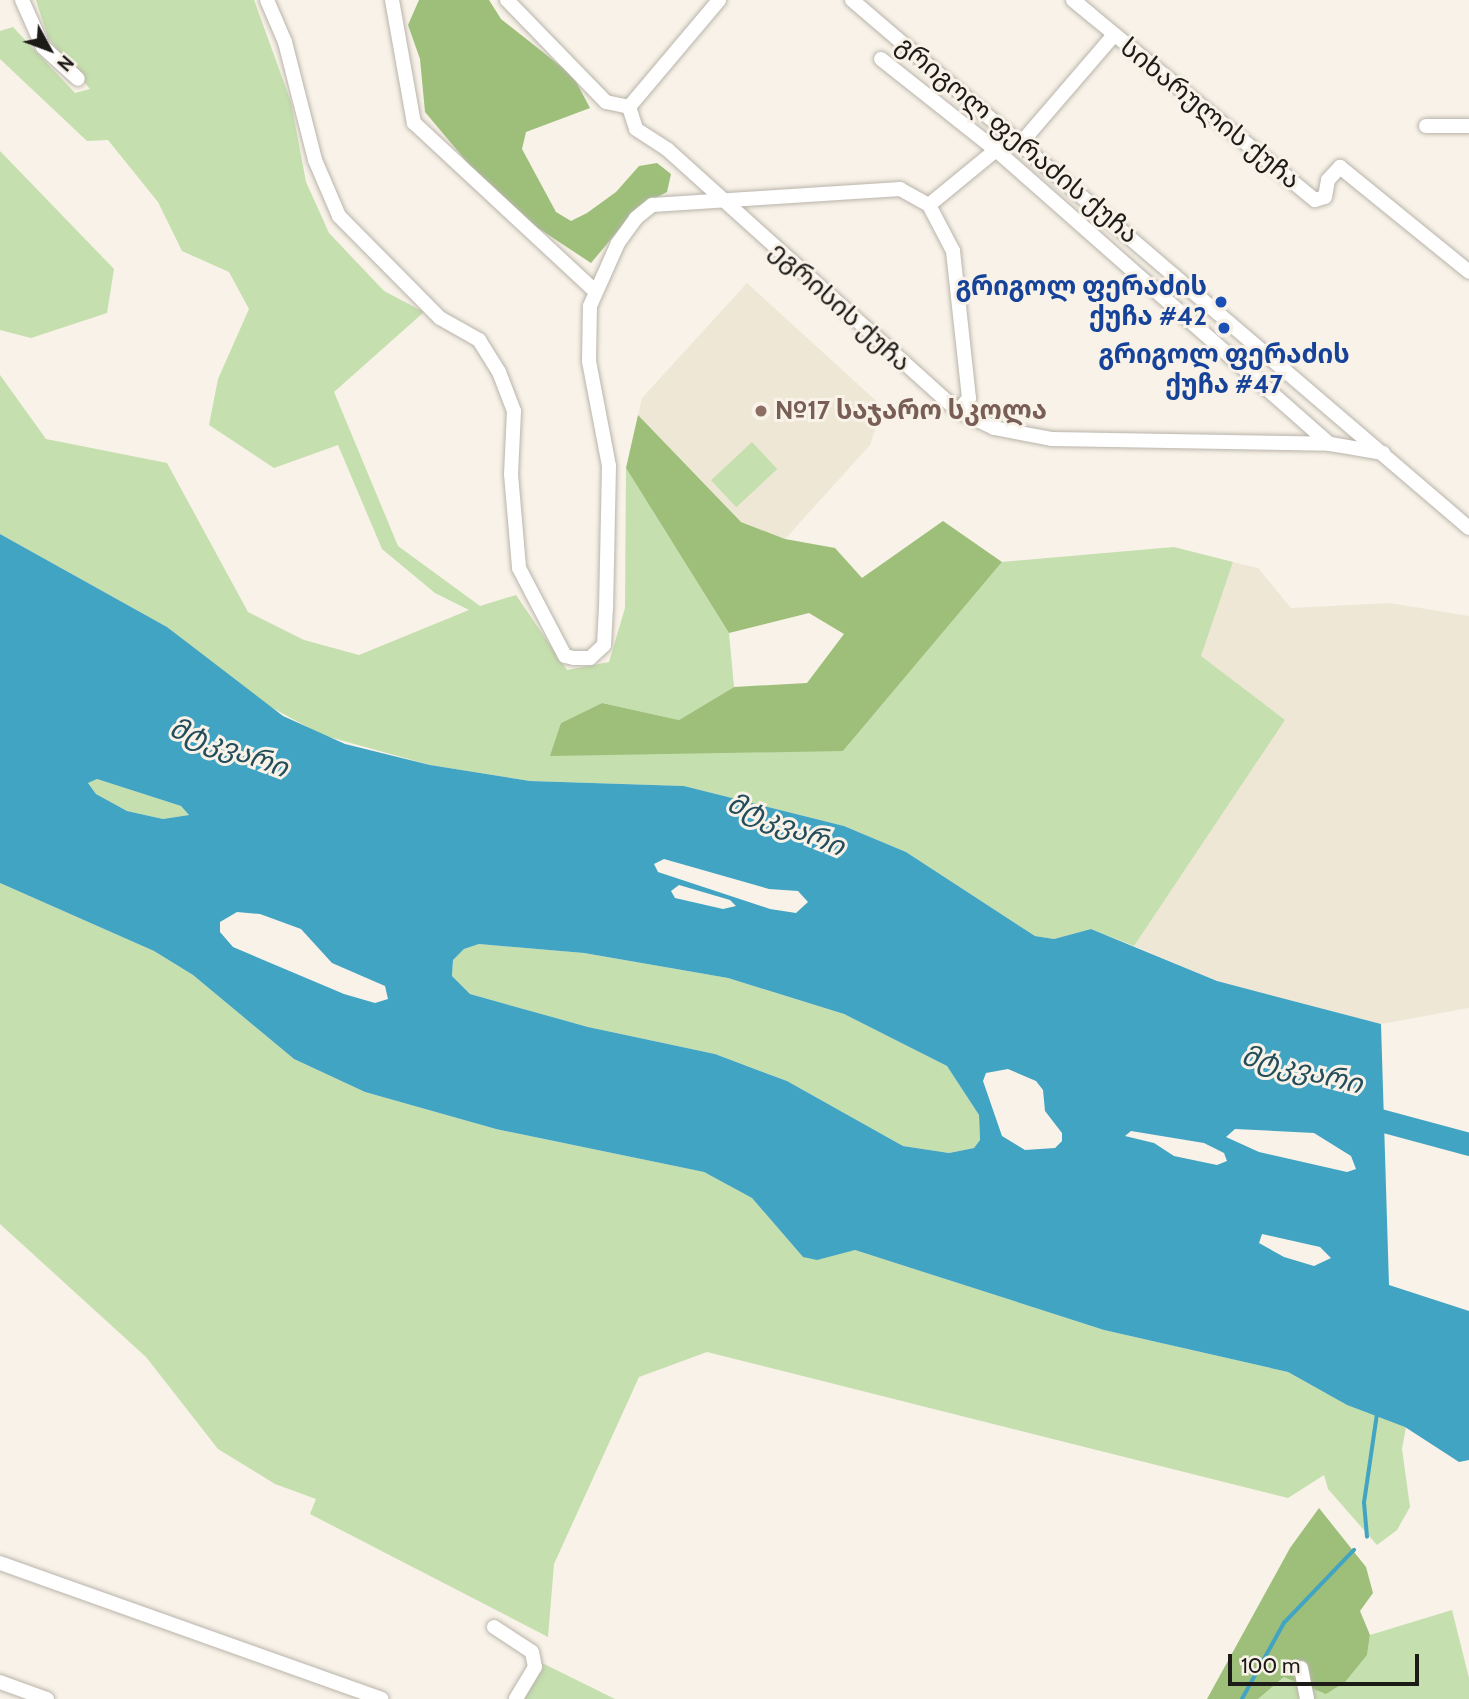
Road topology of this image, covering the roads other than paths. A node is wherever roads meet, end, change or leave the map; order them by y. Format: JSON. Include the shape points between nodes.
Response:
{"nodes":[{"id":1,"x":22,"y":0,"type":"edge"},
{"id":2,"x":267,"y":0,"type":"edge"},
{"id":3,"x":392,"y":0,"type":"edge"},
{"id":4,"x":507,"y":0,"type":"edge"},
{"id":5,"x":719,"y":0,"type":"edge"},
{"id":6,"x":852,"y":0,"type":"edge"},
{"id":7,"x":1073,"y":0,"type":"edge"},
{"id":8,"x":1114,"y":35,"type":"junction"},
{"id":9,"x":881,"y":58,"type":"dead end"},
{"id":10,"x":78,"y":79,"type":"dead end"},
{"id":11,"x":629,"y":107,"type":"junction"},
{"id":12,"x":1426,"y":126,"type":"dead end"},
{"id":13,"x":1469,"y":126,"type":"edge"},
{"id":14,"x":1009,"y":133,"type":"junction"},
{"id":15,"x":1021,"y":143,"type":"junction"},
{"id":16,"x":996,"y":150,"type":"junction"},
{"id":17,"x":722,"y":200,"type":"junction"},
{"id":18,"x":929,"y":205,"type":"junction"},
{"id":19,"x":1469,"y":272,"type":"edge"},
{"id":20,"x":594,"y":290,"type":"junction"},
{"id":21,"x":958,"y":411,"type":"junction"},
{"id":22,"x":1330,"y":444,"type":"junction"},
{"id":23,"x":1383,"y":453,"type":"junction"},
{"id":24,"x":1469,"y":528,"type":"edge"},
{"id":25,"x":0,"y":1563,"type":"edge"},
{"id":26,"x":494,"y":1627,"type":"dead end"},
{"id":27,"x":1301,"y":1668,"type":"dead end"},
{"id":28,"x":0,"y":1682,"type":"edge"},
{"id":29,"x":47,"y":1699,"type":"edge"},
{"id":30,"x":381,"y":1699,"type":"edge"},
{"id":31,"x":516,"y":1699,"type":"edge"},
{"id":32,"x":1307,"y":1699,"type":"edge"}],
"edges":[{"from":1,"to":10,"type":"street","via":[[43,47]]},
{"from":2,"to":20,"type":"street","via":[[285,42],[315,160],[339,216],[440,318],[479,340],[499,372],[513,411],[511,474],[519,568],[565,656],[574,658],[590,658],[604,645],[605,633],[609,466],[588,349]]},
{"from":3,"to":20,"type":"street","via":[[414,123]]},
{"from":4,"to":11,"type":"street","via":[[607,103]]},
{"from":5,"to":11,"type":"street"},
{"from":6,"to":14,"type":"street","name":"გრიგოლ ფერაძის ქუჩა"},
{"from":7,"to":8,"type":"street","name":"სიხარულის ქუჩა"},
{"from":8,"to":15,"type":"street"},
{"from":8,"to":19,"type":"street","name":"სიხარულის ქუჩა","via":[[1315,200],[1325,197],[1328,180],[1340,167]]},
{"from":9,"to":16,"type":"street"},
{"from":11,"to":17,"type":"street","name":"ეგრისის ქუჩა","via":[[636,130],[668,150]]},
{"from":12,"to":13,"type":"street"},
{"from":14,"to":15,"type":"street","name":"გრიგოლ ფერაძის ქუჩა"},
{"from":14,"to":16,"type":"street"},
{"from":15,"to":23,"type":"street","name":"გრიგოლ ფერაძის ქუჩა"},
{"from":16,"to":18,"type":"street"},
{"from":16,"to":22,"type":"street"},
{"from":17,"to":18,"type":"street","via":[[900,189]]},
{"from":17,"to":20,"type":"street","via":[[652,205],[618,243]]},
{"from":17,"to":21,"type":"street","name":"ეგრისის ქუჩა"},
{"from":18,"to":21,"type":"street","via":[[953,251],[969,398]]},
{"from":21,"to":22,"type":"street","name":"ეგრისის ქუჩა","via":[[994,428],[1051,439]]},
{"from":22,"to":23,"type":"street","name":"ეგრისის ქუჩა"},
{"from":23,"to":24,"type":"street","name":"გრიგოლ ფერაძის ქუჩა"},
{"from":25,"to":30,"type":"street"},
{"from":26,"to":31,"type":"street","via":[[532,1653],[535,1667]]},
{"from":27,"to":32,"type":"street"},
{"from":28,"to":29,"type":"street"}]}
